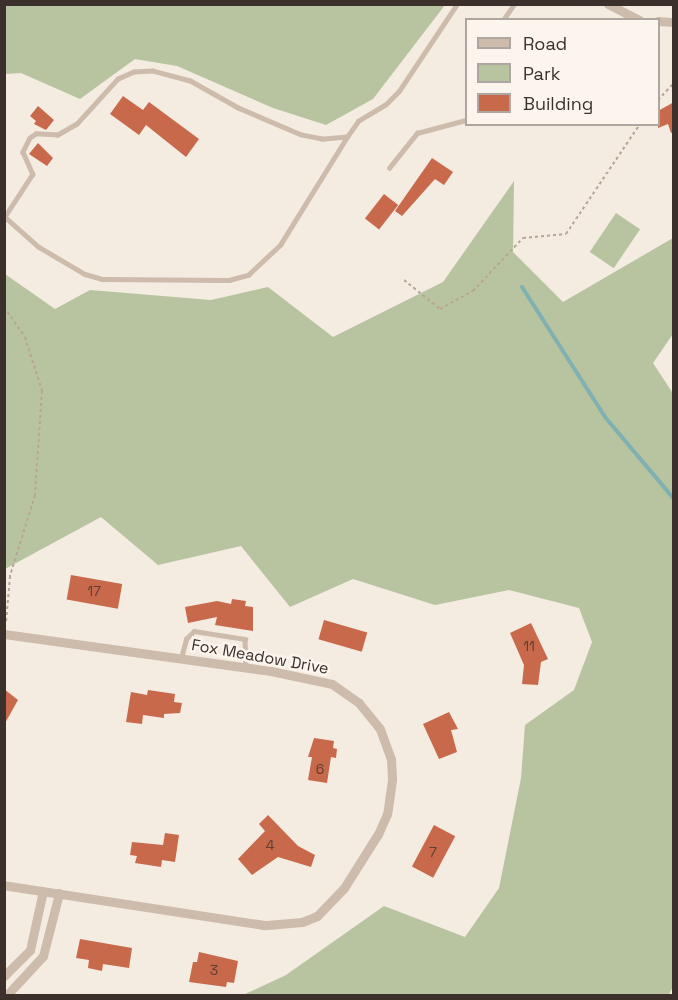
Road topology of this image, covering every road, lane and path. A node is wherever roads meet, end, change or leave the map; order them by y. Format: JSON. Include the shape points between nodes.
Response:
{"nodes":[{"id":1,"x":457,"y":4,"type":"edge"},
{"id":2,"x":514,"y":4,"type":"edge"},
{"id":3,"x":608,"y":4,"type":"edge"},
{"id":4,"x":504,"y":18,"type":"edge"},
{"id":5,"x":635,"y":18,"type":"edge"},
{"id":6,"x":674,"y":83,"type":"edge"},
{"id":7,"x":660,"y":98,"type":"edge"},
{"id":8,"x":465,"y":120,"type":"edge"},
{"id":9,"x":639,"y":126,"type":"edge"},
{"id":10,"x":347,"y":137,"type":"junction"},
{"id":11,"x":389,"y":168,"type":"dead end"},
{"id":12,"x":404,"y":280,"type":"dead end"},
{"id":13,"x":4,"y":307,"type":"edge"},
{"id":14,"x":5,"y":634,"type":"edge"},
{"id":15,"x":181,"y":658,"type":"junction"},
{"id":16,"x":246,"y":668,"type":"junction"},
{"id":17,"x":4,"y":885,"type":"edge"},
{"id":18,"x":43,"y":891,"type":"junction"},
{"id":19,"x":59,"y":893,"type":"junction"},
{"id":20,"x":4,"y":976,"type":"edge"},
{"id":21,"x":6,"y":996,"type":"edge"}],
"edges":[{"from":1,"to":10,"type":"lane","via":[[399,90],[385,105],[358,122]]},
{"from":2,"to":4,"type":"lane"},
{"from":3,"to":5,"type":"street"},
{"from":6,"to":7,"type":"path"},
{"from":8,"to":11,"type":"lane","via":[[417,132]]},
{"from":9,"to":12,"type":"path","via":[[567,234],[524,238],[473,291],[440,309]]},
{"from":10,"to":10,"type":"lane","via":[[274,252],[248,275],[229,280],[102,279],[85,274],[39,247],[5,217],[33,174],[23,152],[30,138],[36,134],[58,135],[77,124],[118,79],[134,72],[153,71],[190,81],[238,108],[301,135]]},
{"from":13,"to":14,"type":"path","via":[[25,337],[42,391],[35,495],[10,576]]},
{"from":14,"to":15,"type":"street","name":"Fox Meadow Drive"},
{"from":15,"to":16,"type":"street","name":"Fox Meadow Drive"},
{"from":15,"to":16,"type":"lane","via":[[186,639],[194,631],[234,637],[244,639]]},
{"from":16,"to":19,"type":"street","name":"Fox Meadow Drive","via":[[332,684],[365,710],[387,743],[392,780],[387,814],[345,888],[317,916],[282,926]]},
{"from":17,"to":18,"type":"street","name":"Fox Meadow Drive"},
{"from":18,"to":19,"type":"street","name":"Fox Meadow Drive"},
{"from":18,"to":20,"type":"street","via":[[30,950]]},
{"from":19,"to":21,"type":"street","via":[[43,956]]}]}
